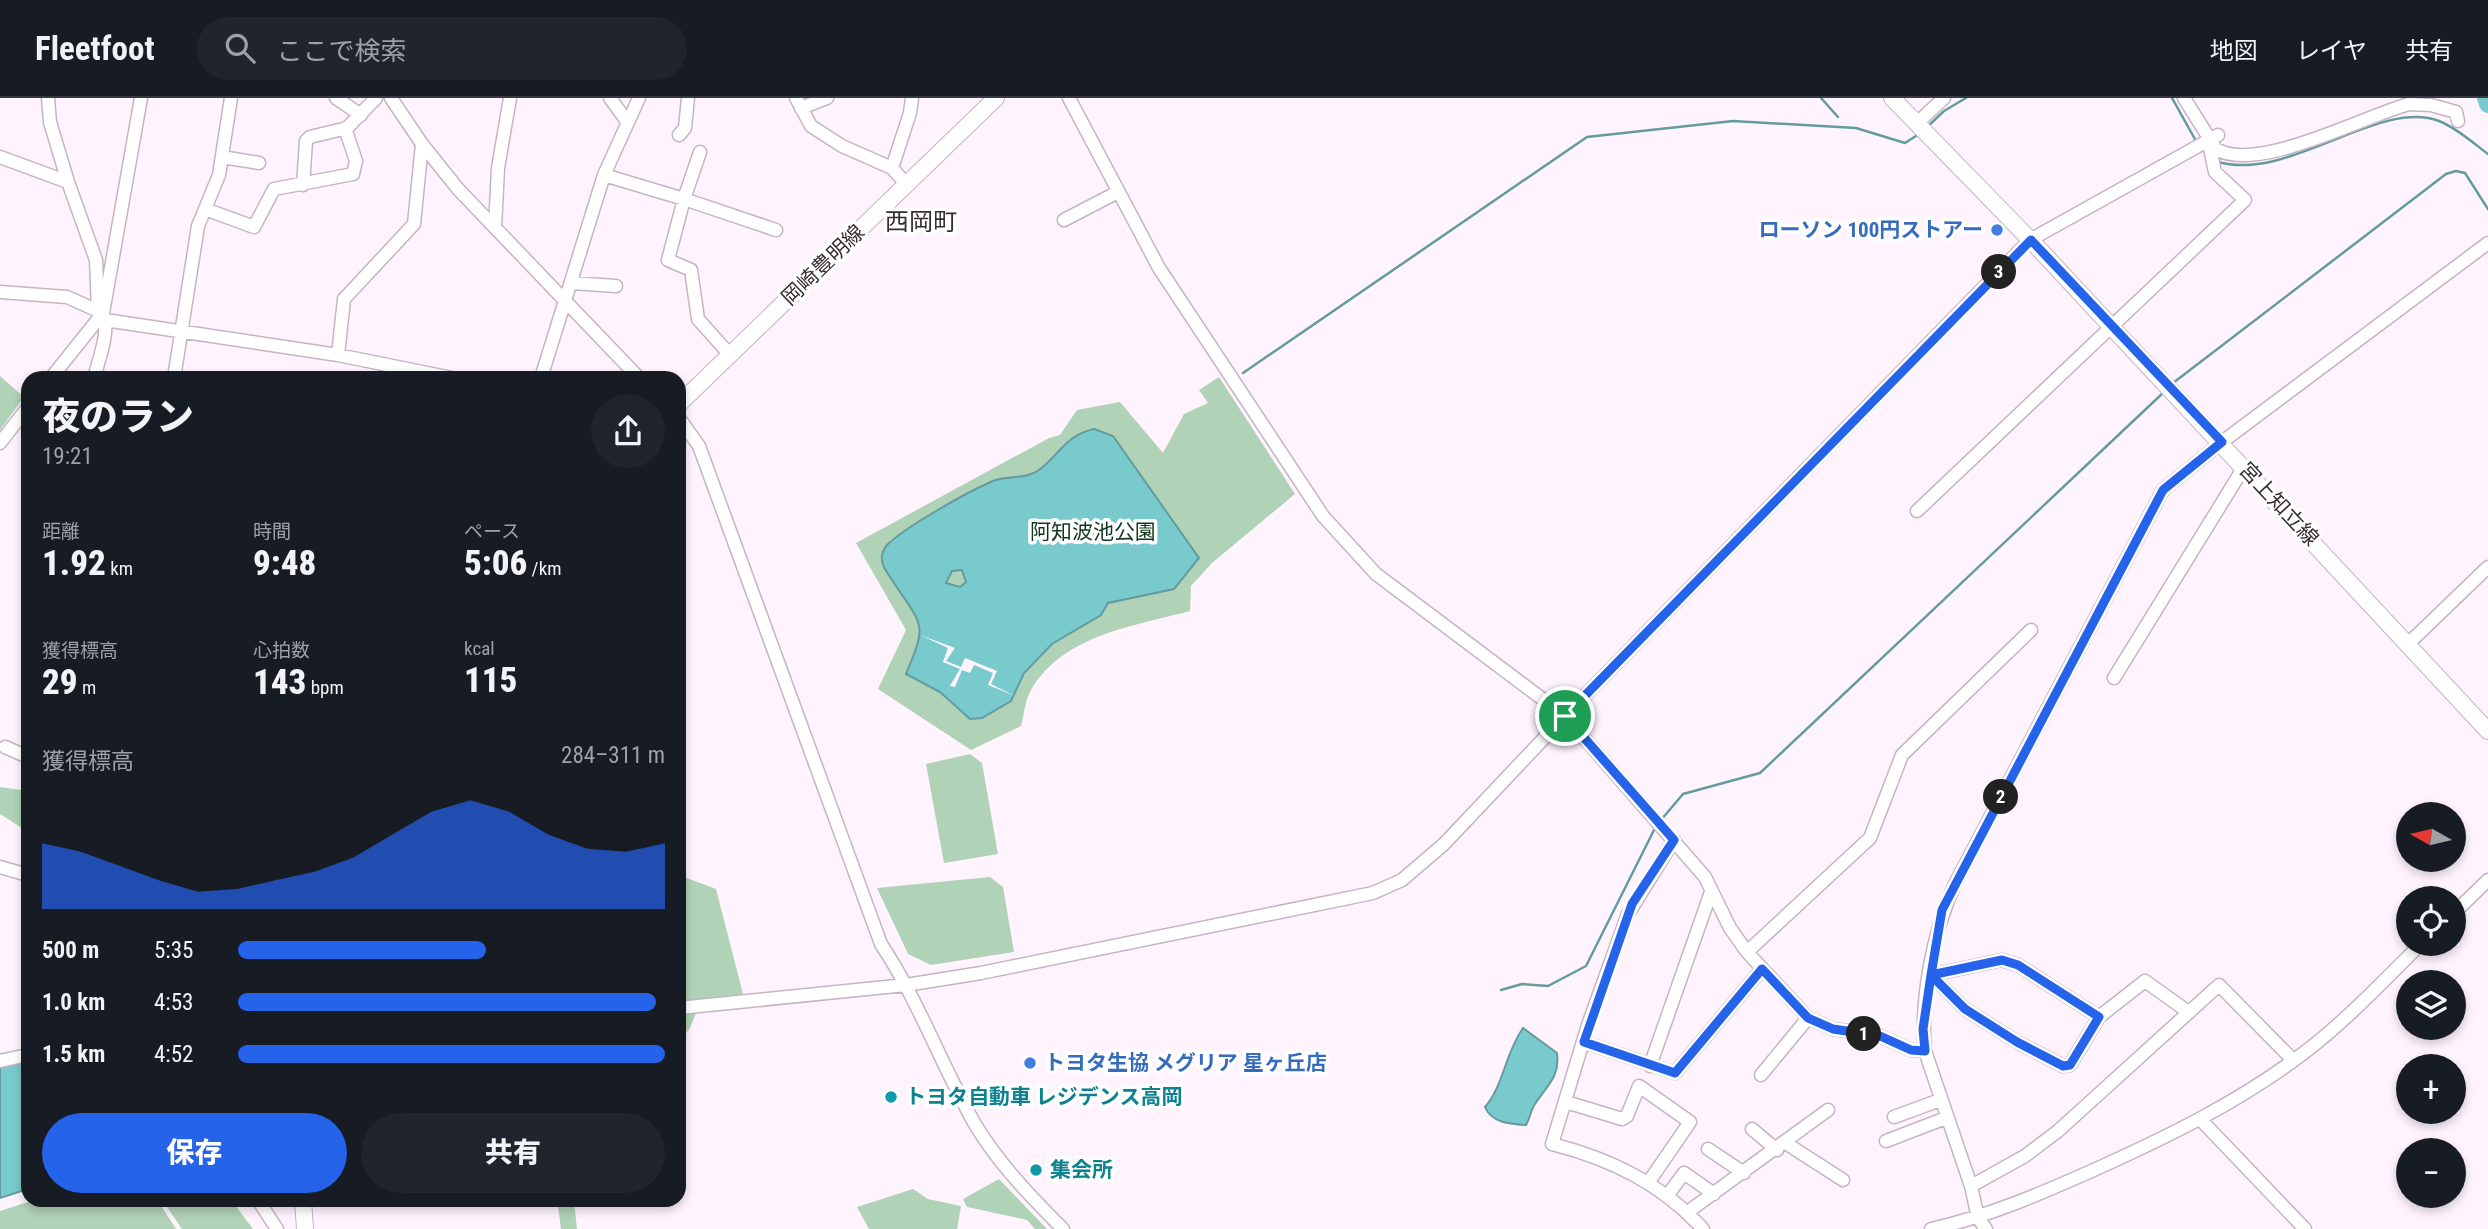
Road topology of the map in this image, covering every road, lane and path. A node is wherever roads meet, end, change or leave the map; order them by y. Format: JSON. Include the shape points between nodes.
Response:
{"nodes":[{"id":1,"x":48,"y":98,"type":"edge"},
{"id":2,"x":141,"y":98,"type":"edge"},
{"id":3,"x":231,"y":98,"type":"edge"},
{"id":4,"x":336,"y":98,"type":"edge"},
{"id":5,"x":376,"y":98,"type":"edge"},
{"id":6,"x":391,"y":98,"type":"edge"},
{"id":7,"x":510,"y":98,"type":"edge"},
{"id":8,"x":610,"y":98,"type":"edge"},
{"id":9,"x":639,"y":98,"type":"edge"},
{"id":10,"x":688,"y":98,"type":"edge"},
{"id":11,"x":827,"y":98,"type":"edge"},
{"id":12,"x":912,"y":98,"type":"edge"},
{"id":13,"x":996,"y":98,"type":"edge"},
{"id":14,"x":1069,"y":98,"type":"edge"},
{"id":15,"x":1892,"y":98,"type":"edge"},
{"id":16,"x":1944,"y":98,"type":"edge"},
{"id":17,"x":2184,"y":98,"type":"edge"},
{"id":18,"x":798,"y":103,"type":"edge"},
{"id":19,"x":361,"y":115,"type":"junction"},
{"id":20,"x":626,"y":120,"type":"junction"},
{"id":21,"x":2458,"y":121,"type":"dead end"},
{"id":22,"x":1916,"y":124,"type":"junction"},
{"id":23,"x":345,"y":128,"type":"junction"},
{"id":24,"x":680,"y":135,"type":"dead end"},
{"id":25,"x":2207,"y":142,"type":"junction"},
{"id":26,"x":422,"y":144,"type":"junction"},
{"id":27,"x":700,"y":152,"type":"dead end"},
{"id":28,"x":0,"y":157,"type":"edge"},
{"id":29,"x":222,"y":157,"type":"junction"},
{"id":30,"x":259,"y":163,"type":"dead end"},
{"id":31,"x":892,"y":168,"type":"junction"},
{"id":32,"x":604,"y":175,"type":"junction"},
{"id":33,"x":68,"y":182,"type":"junction"},
{"id":34,"x":906,"y":184,"type":"junction"},
{"id":35,"x":303,"y":185,"type":"junction"},
{"id":36,"x":1118,"y":192,"type":"junction"},
{"id":37,"x":684,"y":199,"type":"junction"},
{"id":38,"x":205,"y":209,"type":"junction"},
{"id":39,"x":1064,"y":220,"type":"dead end"},
{"id":40,"x":495,"y":228,"type":"junction"},
{"id":41,"x":776,"y":230,"type":"dead end"},
{"id":42,"x":2031,"y":240,"type":"junction"},
{"id":43,"x":2488,"y":243,"type":"edge"},
{"id":44,"x":572,"y":283,"type":"junction"},
{"id":45,"x":616,"y":286,"type":"dead end"},
{"id":46,"x":0,"y":292,"type":"edge"},
{"id":47,"x":566,"y":301,"type":"junction"},
{"id":48,"x":102,"y":314,"type":"junction"},
{"id":49,"x":2111,"y":327,"type":"junction"},
{"id":50,"x":184,"y":330,"type":"junction"},
{"id":51,"x":338,"y":355,"type":"junction"},
{"id":52,"x":730,"y":355,"type":"junction"},
{"id":53,"x":57,"y":371,"type":"edge"},
{"id":54,"x":95,"y":371,"type":"edge"},
{"id":55,"x":175,"y":371,"type":"edge"},
{"id":56,"x":417,"y":371,"type":"edge"},
{"id":57,"x":543,"y":371,"type":"edge"},
{"id":58,"x":632,"y":371,"type":"edge"},
{"id":59,"x":686,"y":397,"type":"edge"},
{"id":60,"x":21,"y":416,"type":"edge"},
{"id":61,"x":686,"y":428,"type":"edge"},
{"id":62,"x":2222,"y":442,"type":"junction"},
{"id":63,"x":0,"y":443,"type":"edge"},
{"id":64,"x":2244,"y":467,"type":"junction"},
{"id":65,"x":1917,"y":512,"type":"dead end"},
{"id":66,"x":2488,"y":567,"type":"edge"},
{"id":67,"x":2031,"y":630,"type":"dead end"},
{"id":68,"x":2407,"y":644,"type":"junction"},
{"id":69,"x":2114,"y":678,"type":"dead end"},
{"id":70,"x":1565,"y":716,"type":"junction"},
{"id":71,"x":2488,"y":731,"type":"edge"},
{"id":72,"x":5,"y":747,"type":"dead end"},
{"id":73,"x":21,"y":754,"type":"edge"},
{"id":74,"x":1674,"y":840,"type":"junction"},
{"id":75,"x":0,"y":867,"type":"edge"},
{"id":76,"x":21,"y":873,"type":"edge"},
{"id":77,"x":2488,"y":880,"type":"edge"},
{"id":78,"x":1711,"y":892,"type":"junction"},
{"id":79,"x":2466,"y":901,"type":"edge"},
{"id":80,"x":1747,"y":952,"type":"junction"},
{"id":81,"x":2408,"y":956,"type":"edge"},
{"id":82,"x":1762,"y":969,"type":"junction"},
{"id":83,"x":1931,"y":975,"type":"junction"},
{"id":84,"x":906,"y":985,"type":"junction"},
{"id":85,"x":686,"y":1006,"type":"edge"},
{"id":86,"x":2188,"y":1011,"type":"junction"},
{"id":87,"x":2099,"y":1017,"type":"junction"},
{"id":88,"x":1808,"y":1018,"type":"junction"},
{"id":89,"x":1584,"y":1042,"type":"junction"},
{"id":90,"x":1925,"y":1051,"type":"junction"},
{"id":91,"x":21,"y":1057,"type":"edge"},
{"id":92,"x":2292,"y":1060,"type":"junction"},
{"id":93,"x":0,"y":1062,"type":"edge"},
{"id":94,"x":1650,"y":1066,"type":"junction"},
{"id":95,"x":1761,"y":1075,"type":"dead end"},
{"id":96,"x":1940,"y":1100,"type":"junction"},
{"id":97,"x":1566,"y":1102,"type":"junction"},
{"id":98,"x":1828,"y":1110,"type":"dead end"},
{"id":99,"x":1894,"y":1117,"type":"dead end"},
{"id":100,"x":1946,"y":1118,"type":"junction"},
{"id":101,"x":2200,"y":1119,"type":"junction"},
{"id":102,"x":1752,"y":1129,"type":"dead end"},
{"id":103,"x":1886,"y":1141,"type":"dead end"},
{"id":104,"x":1781,"y":1146,"type":"junction"},
{"id":105,"x":1708,"y":1150,"type":"dead end"},
{"id":106,"x":1744,"y":1173,"type":"junction"},
{"id":107,"x":1843,"y":1180,"type":"dead end"},
{"id":108,"x":1648,"y":1183,"type":"junction"},
{"id":109,"x":1971,"y":1186,"type":"junction"},
{"id":110,"x":1714,"y":1194,"type":"junction"},
{"id":111,"x":1667,"y":1196,"type":"junction"},
{"id":112,"x":263,"y":1207,"type":"edge"},
{"id":113,"x":303,"y":1207,"type":"edge"},
{"id":114,"x":1689,"y":1211,"type":"junction"},
{"id":115,"x":1982,"y":1224,"type":"edge"},
{"id":116,"x":277,"y":1229,"type":"edge"},
{"id":117,"x":305,"y":1229,"type":"edge"},
{"id":118,"x":1063,"y":1229,"type":"edge"},
{"id":119,"x":1703,"y":1229,"type":"edge"},
{"id":120,"x":1931,"y":1229,"type":"edge"},
{"id":121,"x":2305,"y":1229,"type":"edge"}],
"edges":[{"from":1,"to":33,"type":"street","via":[[50,122]]},
{"from":2,"to":48,"type":"street"},
{"from":3,"to":29,"type":"street"},
{"from":4,"to":19,"type":"street"},
{"from":5,"to":19,"type":"street"},
{"from":6,"to":26,"type":"street"},
{"from":7,"to":40,"type":"street","via":[[498,168]]},
{"from":8,"to":20,"type":"street"},
{"from":9,"to":20,"type":"street"},
{"from":10,"to":24,"type":"street"},
{"from":11,"to":18,"type":"street"},
{"from":12,"to":31,"type":"street"},
{"from":13,"to":34,"type":"main road","name":"岡崎豊明線"},
{"from":14,"to":36,"type":"street"},
{"from":15,"to":22,"type":"main road","name":"宮上知立線"},
{"from":16,"to":22,"type":"street"},
{"from":17,"to":25,"type":"street"},
{"from":18,"to":31,"type":"street","via":[[811,126]]},
{"from":19,"to":23,"type":"street"},
{"from":20,"to":32,"type":"street"},
{"from":21,"to":25,"type":"street","via":[[2456,112],[2409,104],[2274,152],[2227,154]]},
{"from":22,"to":42,"type":"main road","name":"宮上知立線"},
{"from":23,"to":35,"type":"street","via":[[306,141]]},
{"from":23,"to":35,"type":"street","via":[[356,161],[353,174]]},
{"from":25,"to":42,"type":"street"},
{"from":25,"to":49,"type":"street","via":[[2214,172],[2245,200]]},
{"from":26,"to":40,"type":"street"},
{"from":26,"to":51,"type":"street","via":[[414,224],[344,299]]},
{"from":27,"to":37,"type":"street"},
{"from":28,"to":33,"type":"street"},
{"from":29,"to":30,"type":"street"},
{"from":29,"to":38,"type":"street"},
{"from":31,"to":34,"type":"street"},
{"from":32,"to":37,"type":"street"},
{"from":32,"to":44,"type":"street"},
{"from":33,"to":48,"type":"street","via":[[96,260]]},
{"from":34,"to":52,"type":"main road","name":"岡崎豊明線"},
{"from":35,"to":38,"type":"street","via":[[274,189],[254,227]]},
{"from":36,"to":39,"type":"street"},
{"from":36,"to":70,"type":"street","via":[[1158,268],[1343,541],[1376,574]]},
{"from":37,"to":41,"type":"street"},
{"from":37,"to":52,"type":"street","via":[[668,260],[691,270],[698,319]]},
{"from":38,"to":50,"type":"street","via":[[198,226]]},
{"from":40,"to":47,"type":"street"},
{"from":42,"to":49,"type":"main road","name":"宮上知立線"},
{"from":42,"to":70,"type":"street"},
{"from":43,"to":62,"type":"street"},
{"from":44,"to":45,"type":"street"},
{"from":44,"to":47,"type":"street"},
{"from":46,"to":48,"type":"street","via":[[67,297]]},
{"from":47,"to":57,"type":"street"},
{"from":47,"to":58,"type":"street"},
{"from":48,"to":50,"type":"street"},
{"from":48,"to":53,"type":"street"},
{"from":48,"to":54,"type":"street","via":[[103,345]]},
{"from":49,"to":62,"type":"main road","name":"宮上知立線"},
{"from":49,"to":65,"type":"street"},
{"from":50,"to":51,"type":"street"},
{"from":50,"to":55,"type":"street"},
{"from":51,"to":56,"type":"street"},
{"from":52,"to":59,"type":"main road","name":"岡崎豊明線"},
{"from":60,"to":63,"type":"street"},
{"from":61,"to":84,"type":"street","via":[[699,446],[864,903],[881,944]]},
{"from":62,"to":64,"type":"main road","name":"宮上知立線"},
{"from":62,"to":83,"type":"street","via":[[2163,490],[1942,910]]},
{"from":64,"to":68,"type":"main road","name":"宮上知立線"},
{"from":64,"to":69,"type":"street"},
{"from":66,"to":68,"type":"street"},
{"from":67,"to":80,"type":"street","via":[[1902,755],[1870,838]]},
{"from":68,"to":71,"type":"main road","name":"宮上知立線"},
{"from":70,"to":74,"type":"street"},
{"from":70,"to":84,"type":"street","via":[[1444,844],[1402,880],[1373,893]]},
{"from":72,"to":73,"type":"street"},
{"from":74,"to":78,"type":"street","via":[[1705,877]]},
{"from":74,"to":89,"type":"street","via":[[1632,904]]},
{"from":75,"to":76,"type":"street"},
{"from":77,"to":79,"type":"street"},
{"from":78,"to":80,"type":"street"},
{"from":78,"to":94,"type":"street"},
{"from":80,"to":82,"type":"street"},
{"from":81,"to":92,"type":"street"},
{"from":82,"to":88,"type":"street"},
{"from":82,"to":94,"type":"street","via":[[1681,1069],[1675,1073]]},
{"from":83,"to":87,"type":"street","via":[[2002,960],[2018,965]]},
{"from":83,"to":87,"type":"street","via":[[1965,1009],[2063,1066],[2070,1065]]},
{"from":83,"to":90,"type":"street","via":[[1923,1029]]},
{"from":84,"to":85,"type":"street"},
{"from":84,"to":118,"type":"street","via":[[976,1125],[1000,1162]]},
{"from":86,"to":87,"type":"street","via":[[2145,981]]},
{"from":86,"to":92,"type":"street","via":[[2222,986]]},
{"from":86,"to":109,"type":"street","via":[[2058,1131]]},
{"from":88,"to":90,"type":"street","via":[[1833,1029],[1880,1036]]},
{"from":88,"to":95,"type":"street"},
{"from":89,"to":94,"type":"street"},
{"from":89,"to":97,"type":"street"},
{"from":90,"to":96,"type":"street"},
{"from":91,"to":93,"type":"street"},
{"from":92,"to":101,"type":"street"},
{"from":96,"to":99,"type":"street"},
{"from":96,"to":100,"type":"street"},
{"from":97,"to":108,"type":"street","via":[[1552,1144],[1590,1154]]},
{"from":97,"to":108,"type":"street","via":[[1622,1119],[1628,1116],[1639,1086],[1690,1122]]},
{"from":98,"to":104,"type":"street"},
{"from":100,"to":103,"type":"street"},
{"from":100,"to":109,"type":"street"},
{"from":101,"to":115,"type":"street"},
{"from":101,"to":121,"type":"street"},
{"from":102,"to":104,"type":"street"},
{"from":104,"to":106,"type":"street"},
{"from":104,"to":107,"type":"street"},
{"from":105,"to":106,"type":"street"},
{"from":106,"to":110,"type":"street"},
{"from":108,"to":111,"type":"street"},
{"from":109,"to":115,"type":"street"},
{"from":110,"to":111,"type":"street","via":[[1684,1172]]},
{"from":110,"to":114,"type":"street"},
{"from":111,"to":114,"type":"street"},
{"from":112,"to":116,"type":"street"},
{"from":113,"to":117,"type":"main road"},
{"from":114,"to":119,"type":"street"},
{"from":115,"to":120,"type":"street"}]}
